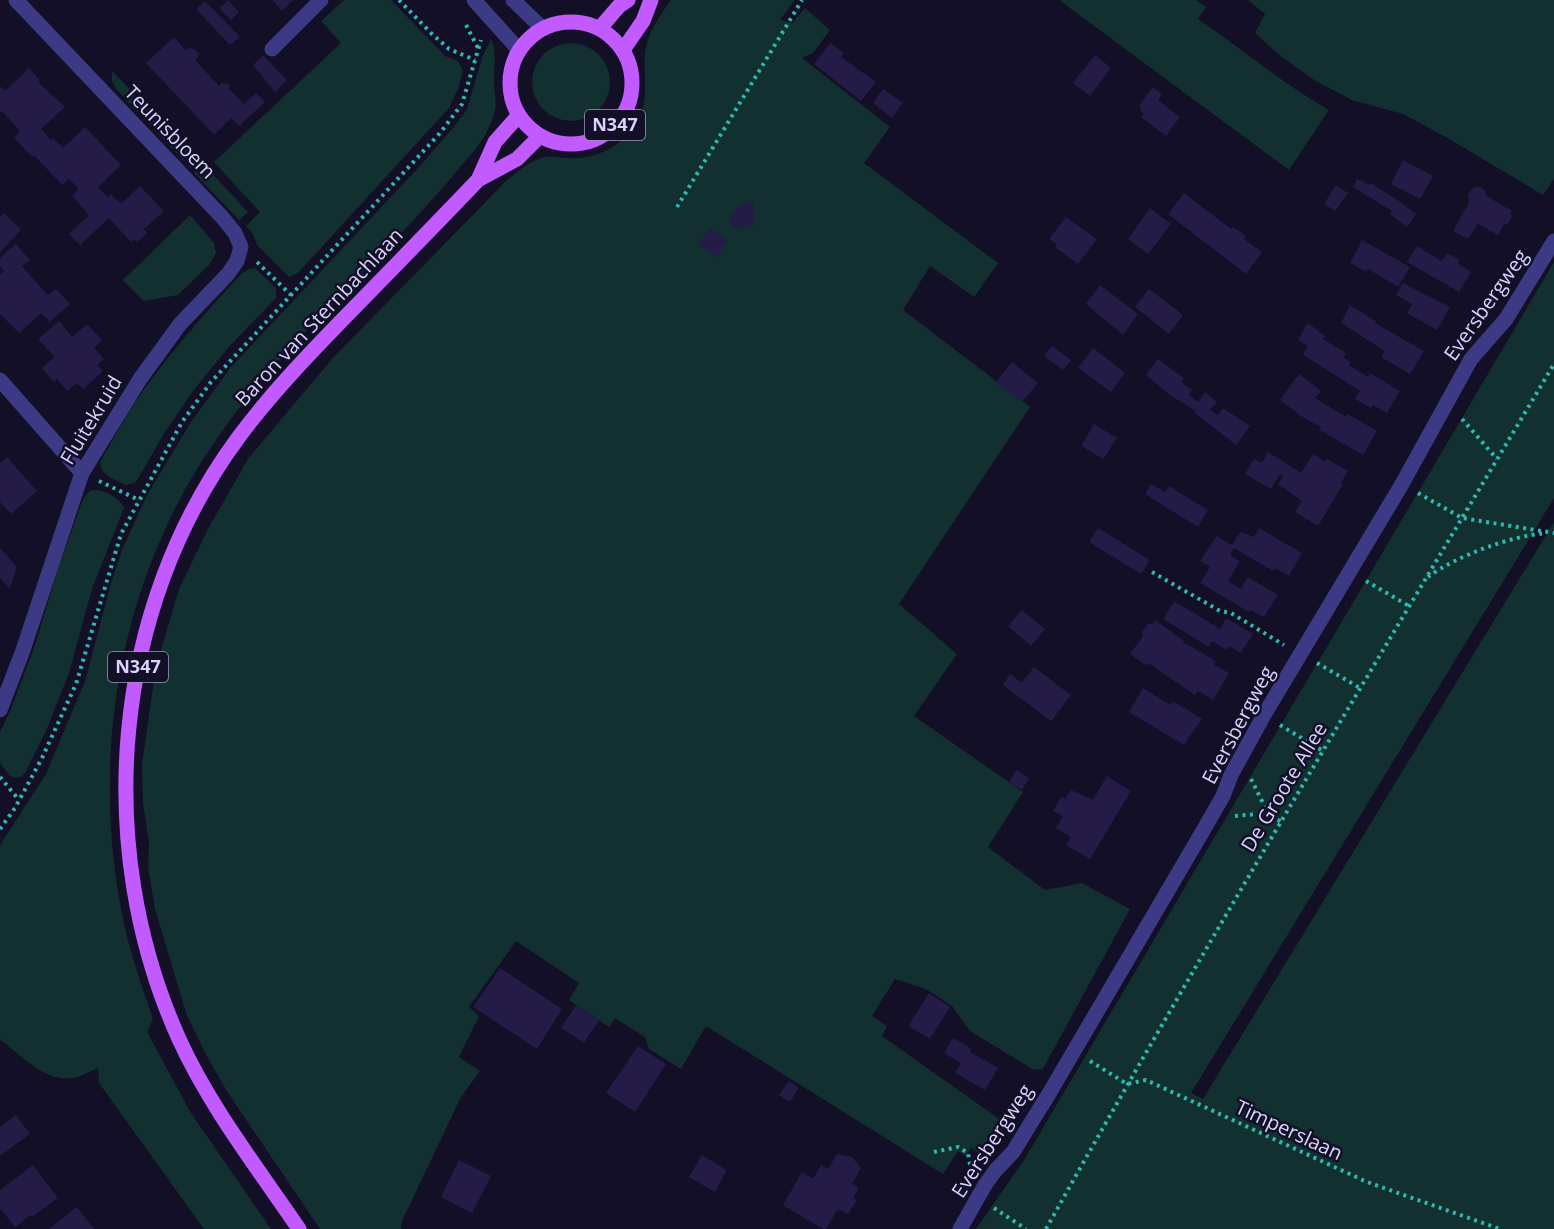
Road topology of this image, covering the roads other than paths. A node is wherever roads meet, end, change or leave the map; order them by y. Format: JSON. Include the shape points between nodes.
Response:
{"nodes":[{"id":1,"x":16,"y":0,"type":"edge"},
{"id":2,"x":321,"y":0,"type":"edge"},
{"id":3,"x":474,"y":0,"type":"edge"},
{"id":4,"x":513,"y":0,"type":"edge"},
{"id":5,"x":628,"y":0,"type":"edge"},
{"id":6,"x":651,"y":0,"type":"edge"},
{"id":7,"x":600,"y":28,"type":"junction"},
{"id":8,"x":543,"y":29,"type":"junction"},
{"id":9,"x":272,"y":48,"type":"dead end"},
{"id":10,"x":519,"y":50,"type":"junction"},
{"id":11,"x":623,"y":50,"type":"junction"},
{"id":12,"x":519,"y":115,"type":"junction"},
{"id":13,"x":540,"y":136,"type":"junction"},
{"id":14,"x":478,"y":180,"type":"junction"},
{"id":15,"x":1554,"y":241,"type":"edge"},
{"id":16,"x":241,"y":247,"type":"joint"},
{"id":17,"x":0,"y":380,"type":"edge"},
{"id":18,"x":81,"y":473,"type":"junction"},
{"id":19,"x":0,"y":710,"type":"edge"},
{"id":20,"x":299,"y":1229,"type":"edge"},
{"id":21,"x":960,"y":1229,"type":"edge"}],
"edges":[{"from":1,"to":16,"type":"street","name":"Teunisbloem","via":[[222,217]]},
{"from":2,"to":9,"type":"street"},
{"from":3,"to":10,"type":"street"},
{"from":4,"to":8,"type":"street"},
{"from":5,"to":7,"type":"main road"},
{"from":6,"to":11,"type":"main road","via":[[643,21]]},
{"from":7,"to":8,"type":"main road","via":[[566,22]]},
{"from":7,"to":11,"type":"main road","number":"N347"},
{"from":8,"to":10,"type":"main road"},
{"from":10,"to":12,"type":"main road","number":"N347","via":[[510,76]]},
{"from":11,"to":13,"type":"main road","number":"N347","via":[[631,71],[632,93],[628,107],[610,131],[584,143],[554,142]]},
{"from":12,"to":13,"type":"main road","number":"N347"},
{"from":12,"to":14,"type":"main road","name":"Baron van Sternbachlaan","number":"N347","via":[[495,142]]},
{"from":13,"to":14,"type":"main road","name":"Baron van Sternbachlaan","number":"N347","via":[[517,159]]},
{"from":14,"to":20,"type":"main road","name":"Baron van Sternbachlaan","number":"N347","via":[[269,398],[236,440],[179,538],[159,589],[134,683],[126,784],[129,846],[134,894],[154,973],[180,1040],[216,1106]]},
{"from":15,"to":21,"type":"street","name":"Eversbergweg","via":[[1506,319],[1471,358],[1402,484],[1264,716],[1214,813],[1012,1152],[995,1171]]},
{"from":16,"to":18,"type":"street","name":"Fluitekruid","via":[[228,274],[180,324],[140,379]]},
{"from":17,"to":18,"type":"street"},
{"from":18,"to":19,"type":"street","name":"Fluitekruid"}]}
